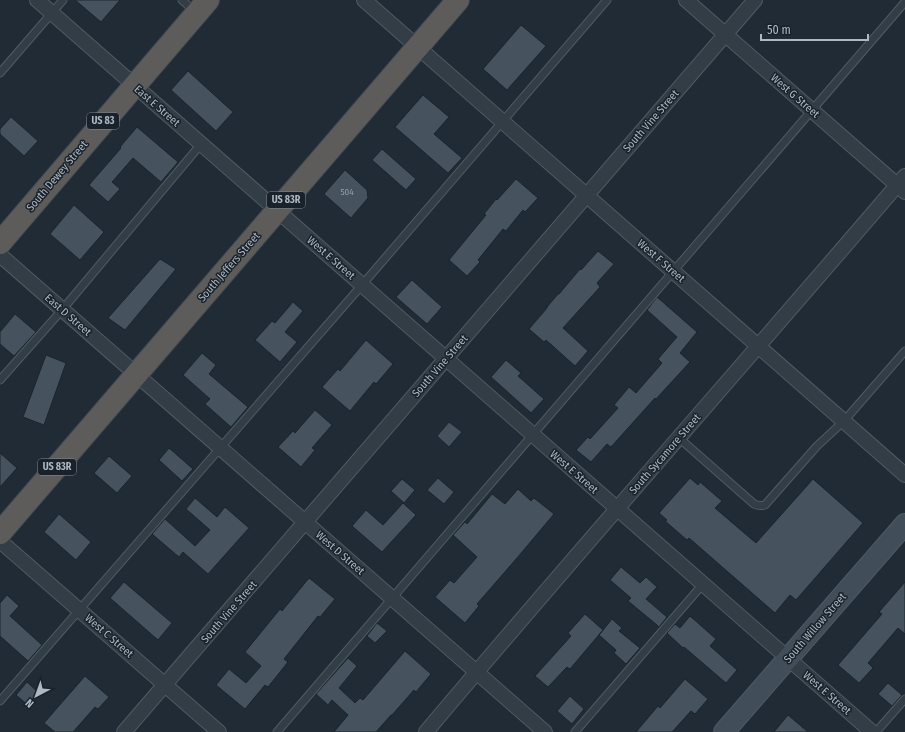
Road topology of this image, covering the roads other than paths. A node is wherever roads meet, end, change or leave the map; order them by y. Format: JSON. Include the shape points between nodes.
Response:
{"nodes":[{"id":1,"x":37,"y":0,"type":"edge"},
{"id":2,"x":63,"y":0,"type":"edge"},
{"id":3,"x":364,"y":0,"type":"edge"},
{"id":4,"x":458,"y":0,"type":"edge"},
{"id":5,"x":607,"y":0,"type":"edge"},
{"id":6,"x":686,"y":0,"type":"edge"},
{"id":7,"x":755,"y":0,"type":"edge"},
{"id":8,"x":905,"y":2,"type":"edge"},
{"id":9,"x":195,"y":4,"type":"edge"},
{"id":10,"x":52,"y":13,"type":"junction"},
{"id":11,"x":725,"y":35,"type":"junction"},
{"id":12,"x":417,"y":47,"type":"junction"},
{"id":13,"x":0,"y":73,"type":"edge"},
{"id":14,"x":134,"y":86,"type":"junction"},
{"id":15,"x":812,"y":110,"type":"junction"},
{"id":16,"x":503,"y":122,"type":"junction"},
{"id":17,"x":201,"y":144,"type":"junction"},
{"id":18,"x":902,"y":185,"type":"edge"},
{"id":19,"x":587,"y":195,"type":"junction"},
{"id":20,"x":277,"y":211,"type":"junction"},
{"id":21,"x":0,"y":243,"type":"edge"},
{"id":22,"x":0,"y":255,"type":"edge"},
{"id":23,"x":673,"y":271,"type":"junction"},
{"id":24,"x":362,"y":285,"type":"junction"},
{"id":25,"x":62,"y":310,"type":"junction"},
{"id":26,"x":758,"y":346,"type":"junction"},
{"id":27,"x":905,"y":351,"type":"edge"},
{"id":28,"x":446,"y":359,"type":"junction"},
{"id":29,"x":136,"y":374,"type":"junction"},
{"id":30,"x":0,"y":380,"type":"edge"},
{"id":31,"x":844,"y":421,"type":"junction"},
{"id":32,"x":532,"y":434,"type":"junction"},
{"id":33,"x":678,"y":438,"type":"junction"},
{"id":34,"x":221,"y":448,"type":"junction"},
{"id":35,"x":905,"y":474,"type":"edge"},
{"id":36,"x":617,"y":509,"type":"junction"},
{"id":37,"x":305,"y":522,"type":"junction"},
{"id":38,"x":905,"y":524,"type":"edge"},
{"id":39,"x":0,"y":533,"type":"edge"},
{"id":40,"x":0,"y":541,"type":"edge"},
{"id":41,"x":703,"y":584,"type":"junction"},
{"id":42,"x":391,"y":598,"type":"junction"},
{"id":43,"x":80,"y":610,"type":"junction"},
{"id":44,"x":788,"y":659,"type":"junction"},
{"id":45,"x":476,"y":672,"type":"junction"},
{"id":46,"x":165,"y":685,"type":"junction"},
{"id":47,"x":905,"y":699,"type":"edge"},
{"id":48,"x":0,"y":701,"type":"edge"},
{"id":49,"x":124,"y":732,"type":"edge"},
{"id":50,"x":219,"y":732,"type":"edge"},
{"id":51,"x":277,"y":732,"type":"edge"},
{"id":52,"x":426,"y":732,"type":"edge"},
{"id":53,"x":545,"y":732,"type":"edge"},
{"id":54,"x":575,"y":732,"type":"edge"},
{"id":55,"x":724,"y":732,"type":"edge"},
{"id":56,"x":872,"y":732,"type":"edge"},
{"id":57,"x":876,"y":732,"type":"edge"}],
"edges":[{"from":1,"to":10,"type":"street","name":"East E Street"},
{"from":2,"to":10,"type":"lane"},
{"from":3,"to":12,"type":"street","name":"West F Street"},
{"from":4,"to":12,"type":"highway","name":"South Jeffers Street","number":"US 83R"},
{"from":5,"to":16,"type":"lane"},
{"from":6,"to":11,"type":"street","name":"West G Street"},
{"from":7,"to":11,"type":"street","name":"South Vine Street"},
{"from":8,"to":15,"type":"lane"},
{"from":9,"to":14,"type":"highway","name":"South Dewey Street","number":"US 83"},
{"from":10,"to":13,"type":"lane"},
{"from":10,"to":14,"type":"street","name":"East E Street"},
{"from":11,"to":15,"type":"street","name":"West G Street"},
{"from":11,"to":19,"type":"street","name":"South Vine Street"},
{"from":12,"to":16,"type":"street","name":"West F Street"},
{"from":12,"to":20,"type":"highway","name":"South Jeffers Street","number":"US 83R"},
{"from":14,"to":17,"type":"street","name":"East E Street"},
{"from":14,"to":21,"type":"highway","name":"South Dewey Street","number":"US 83"},
{"from":15,"to":18,"type":"street","name":"West G Street"},
{"from":15,"to":23,"type":"lane"},
{"from":16,"to":19,"type":"street","name":"West F Street"},
{"from":16,"to":24,"type":"lane"},
{"from":17,"to":20,"type":"street","name":"East E Street"},
{"from":17,"to":25,"type":"lane"},
{"from":18,"to":26,"type":"street","name":"South Sycamore Street"},
{"from":19,"to":23,"type":"street","name":"West F Street"},
{"from":19,"to":28,"type":"street","name":"South Vine Street"},
{"from":20,"to":24,"type":"street","name":"West E Street"},
{"from":20,"to":29,"type":"highway","name":"South Jeffers Street","number":"US 83R"},
{"from":22,"to":25,"type":"street","name":"East D Street"},
{"from":23,"to":26,"type":"street","name":"West F Street"},
{"from":23,"to":32,"type":"lane"},
{"from":24,"to":28,"type":"street","name":"West E Street"},
{"from":24,"to":34,"type":"lane"},
{"from":25,"to":29,"type":"street","name":"East D Street"},
{"from":25,"to":30,"type":"lane"},
{"from":26,"to":31,"type":"street","name":"West F Street"},
{"from":26,"to":33,"type":"street","name":"South Sycamore Street"},
{"from":27,"to":31,"type":"lane"},
{"from":28,"to":32,"type":"street","name":"West E Street"},
{"from":28,"to":37,"type":"street","name":"South Vine Street"},
{"from":29,"to":34,"type":"street","name":"West D Street"},
{"from":29,"to":39,"type":"highway","name":"South Jeffers Street","number":"US 83R"},
{"from":31,"to":33,"type":"lane","via":[[817,446],[762,506],[754,504]]},
{"from":31,"to":35,"type":"street","name":"West F Street"},
{"from":32,"to":36,"type":"street","name":"West E Street"},
{"from":32,"to":42,"type":"lane"},
{"from":33,"to":36,"type":"street","name":"South Sycamore Street"},
{"from":34,"to":37,"type":"street","name":"West D Street"},
{"from":34,"to":43,"type":"lane"},
{"from":36,"to":41,"type":"street","name":"West E Street"},
{"from":36,"to":45,"type":"street","name":"South Sycamore Street"},
{"from":37,"to":42,"type":"street","name":"West D Street"},
{"from":37,"to":46,"type":"street","name":"South Vine Street"},
{"from":38,"to":44,"type":"main road","name":"South Willow Street"},
{"from":40,"to":43,"type":"street","name":"West C Street"},
{"from":41,"to":44,"type":"street","name":"West E Street"},
{"from":41,"to":54,"type":"lane"},
{"from":42,"to":45,"type":"street","name":"West D Street"},
{"from":42,"to":51,"type":"lane"},
{"from":43,"to":46,"type":"street","name":"West C Street"},
{"from":43,"to":48,"type":"lane"},
{"from":44,"to":55,"type":"main road","name":"South Willow Street"},
{"from":44,"to":56,"type":"street","name":"West E Street"},
{"from":45,"to":52,"type":"street","name":"South Sycamore Street"},
{"from":45,"to":53,"type":"street","name":"West D Street"},
{"from":46,"to":49,"type":"street","name":"South Vine Street"},
{"from":46,"to":50,"type":"street","name":"West C Street"},
{"from":47,"to":57,"type":"lane"}]}
